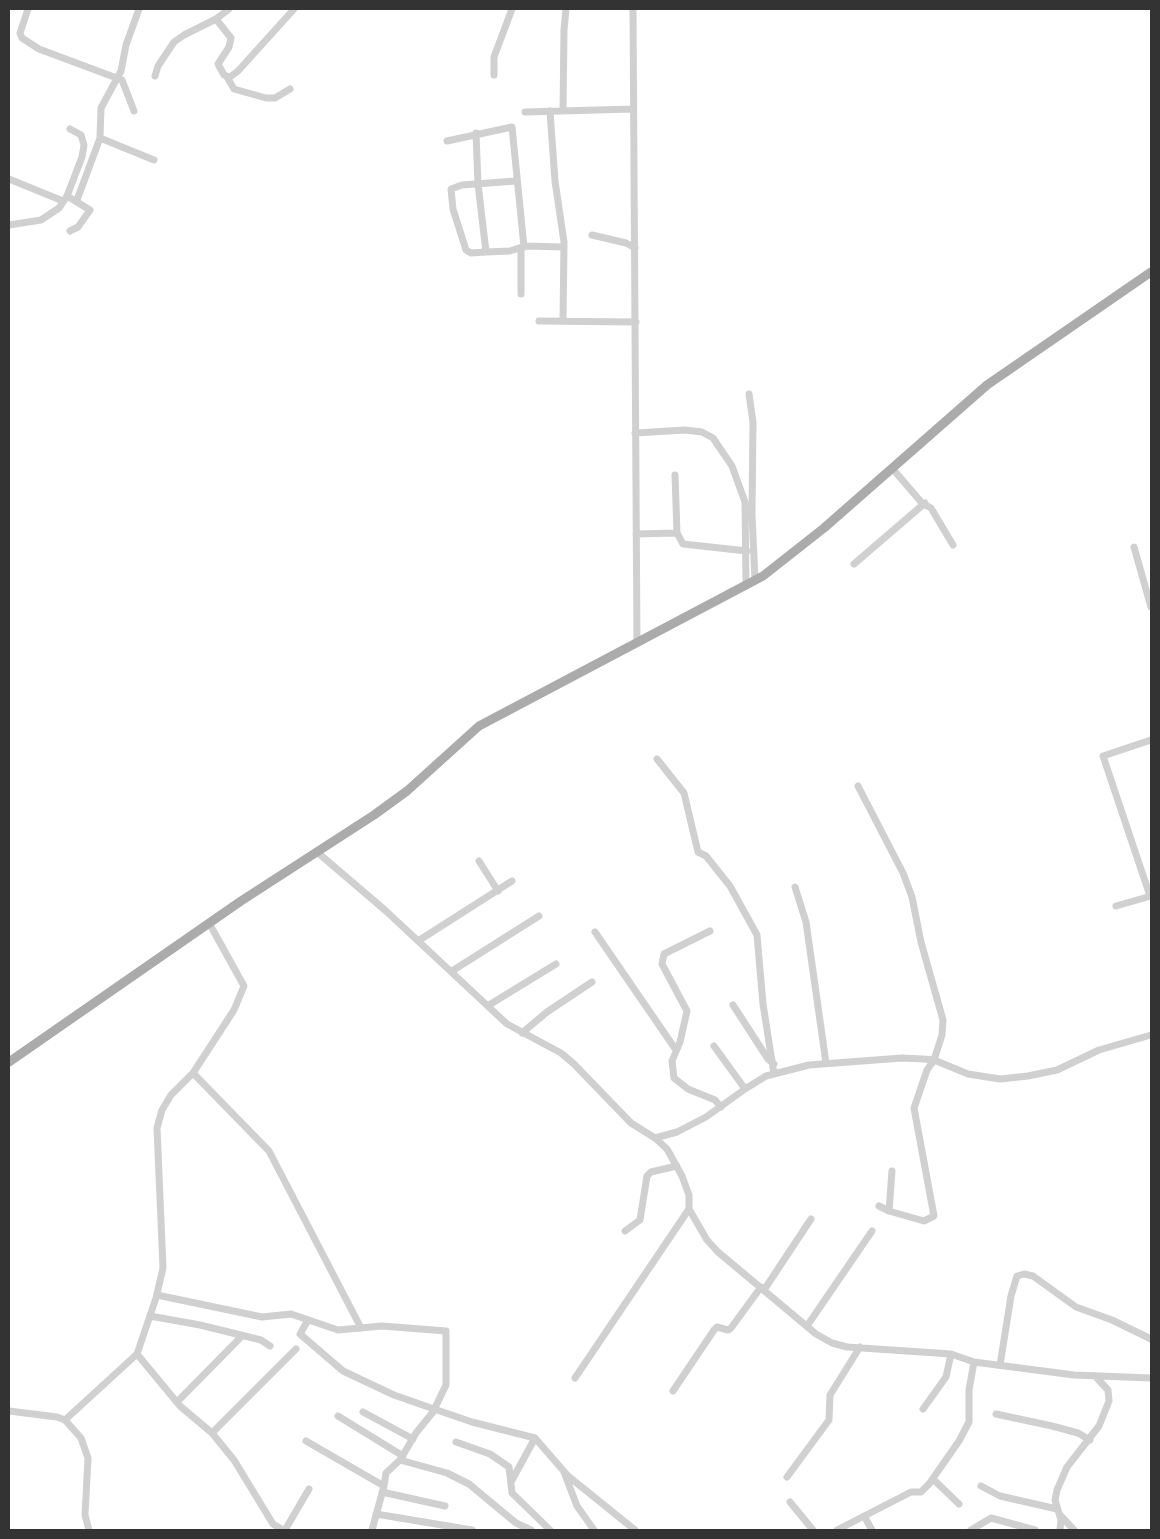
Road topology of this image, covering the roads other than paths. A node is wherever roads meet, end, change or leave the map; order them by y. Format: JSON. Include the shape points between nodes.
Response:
{"nodes":[{"id":1,"x":28,"y":9,"type":"edge"},
{"id":2,"x":139,"y":9,"type":"edge"},
{"id":3,"x":229,"y":9,"type":"edge"},
{"id":4,"x":294,"y":9,"type":"edge"},
{"id":5,"x":512,"y":9,"type":"edge"},
{"id":6,"x":566,"y":9,"type":"edge"},
{"id":7,"x":632,"y":9,"type":"edge"},
{"id":8,"x":216,"y":20,"type":"junction"},
{"id":9,"x":494,"y":75,"type":"dead end"},
{"id":10,"x":155,"y":76,"type":"dead end"},
{"id":11,"x":116,"y":77,"type":"junction"},
{"id":12,"x":227,"y":77,"type":"junction"},
{"id":13,"x":290,"y":89,"type":"dead end"},
{"id":14,"x":633,"y":109,"type":"junction"},
{"id":15,"x":134,"y":111,"type":"dead end"},
{"id":16,"x":550,"y":111,"type":"junction"},
{"id":17,"x":563,"y":111,"type":"junction"},
{"id":18,"x":525,"y":112,"type":"dead end"},
{"id":19,"x":70,"y":130,"type":"dead end"},
{"id":20,"x":476,"y":133,"type":"junction"},
{"id":21,"x":100,"y":138,"type":"junction"},
{"id":22,"x":447,"y":141,"type":"dead end"},
{"id":23,"x":154,"y":160,"type":"dead end"},
{"id":24,"x":9,"y":179,"type":"edge"},
{"id":25,"x":516,"y":181,"type":"junction"},
{"id":26,"x":478,"y":184,"type":"junction"},
{"id":27,"x":65,"y":198,"type":"junction"},
{"id":28,"x":77,"y":200,"type":"junction"},
{"id":29,"x":9,"y":225,"type":"edge"},
{"id":30,"x":70,"y":231,"type":"dead end"},
{"id":31,"x":592,"y":235,"type":"dead end"},
{"id":32,"x":564,"y":247,"type":"junction"},
{"id":33,"x":522,"y":248,"type":"junction"},
{"id":34,"x":635,"y":248,"type":"junction"},
{"id":35,"x":486,"y":252,"type":"junction"},
{"id":36,"x":1151,"y":272,"type":"edge"},
{"id":37,"x":521,"y":294,"type":"dead end"},
{"id":38,"x":539,"y":321,"type":"dead end"},
{"id":39,"x":563,"y":321,"type":"junction"},
{"id":40,"x":636,"y":322,"type":"junction"},
{"id":41,"x":749,"y":394,"type":"dead end"},
{"id":42,"x":634,"y":433,"type":"junction"},
{"id":43,"x":892,"y":468,"type":"junction"},
{"id":44,"x":675,"y":475,"type":"dead end"},
{"id":45,"x":925,"y":503,"type":"junction"},
{"id":46,"x":677,"y":533,"type":"junction"},
{"id":47,"x":636,"y":534,"type":"junction"},
{"id":48,"x":953,"y":545,"type":"dead end"},
{"id":49,"x":1134,"y":547,"type":"dead end"},
{"id":50,"x":745,"y":550,"type":"junction"},
{"id":51,"x":754,"y":554,"type":"junction"},
{"id":52,"x":854,"y":564,"type":"dead end"},
{"id":53,"x":755,"y":580,"type":"junction"},
{"id":54,"x":746,"y":585,"type":"junction"},
{"id":55,"x":1151,"y":607,"type":"edge"},
{"id":56,"x":638,"y":643,"type":"junction"},
{"id":57,"x":1151,"y":740,"type":"edge"},
{"id":58,"x":657,"y":759,"type":"dead end"},
{"id":59,"x":858,"y":786,"type":"dead end"},
{"id":60,"x":317,"y":852,"type":"junction"},
{"id":61,"x":479,"y":861,"type":"dead end"},
{"id":62,"x":512,"y":881,"type":"dead end"},
{"id":63,"x":795,"y":887,"type":"dead end"},
{"id":64,"x":498,"y":891,"type":"junction"},
{"id":65,"x":1151,"y":896,"type":"edge"},
{"id":66,"x":1116,"y":906,"type":"dead end"},
{"id":67,"x":539,"y":916,"type":"dead end"},
{"id":68,"x":209,"y":923,"type":"junction"},
{"id":69,"x":710,"y":931,"type":"dead end"},
{"id":70,"x":595,"y":932,"type":"dead end"},
{"id":71,"x":418,"y":940,"type":"junction"},
{"id":72,"x":556,"y":964,"type":"dead end"},
{"id":73,"x":452,"y":971,"type":"junction"},
{"id":74,"x":592,"y":982,"type":"dead end"},
{"id":75,"x":489,"y":1005,"type":"junction"},
{"id":76,"x":732,"y":1005,"type":"dead end"},
{"id":77,"x":522,"y":1033,"type":"junction"},
{"id":78,"x":1151,"y":1035,"type":"edge"},
{"id":79,"x":714,"y":1046,"type":"dead end"},
{"id":80,"x":676,"y":1050,"type":"junction"},
{"id":81,"x":934,"y":1060,"type":"junction"},
{"id":82,"x":9,"y":1062,"type":"edge"},
{"id":83,"x":826,"y":1063,"type":"junction"},
{"id":84,"x":774,"y":1064,"type":"junction"},
{"id":85,"x":193,"y":1072,"type":"junction"},
{"id":86,"x":774,"y":1074,"type":"junction"},
{"id":87,"x":744,"y":1089,"type":"junction"},
{"id":88,"x":721,"y":1107,"type":"junction"},
{"id":89,"x":655,"y":1138,"type":"junction"},
{"id":90,"x":678,"y":1166,"type":"junction"},
{"id":91,"x":892,"y":1171,"type":"dead end"},
{"id":92,"x":879,"y":1206,"type":"dead end"},
{"id":93,"x":689,"y":1209,"type":"junction"},
{"id":94,"x":889,"y":1211,"type":"junction"},
{"id":95,"x":811,"y":1219,"type":"dead end"},
{"id":96,"x":872,"y":1230,"type":"dead end"},
{"id":97,"x":625,"y":1231,"type":"dead end"},
{"id":98,"x":762,"y":1288,"type":"junction"},
{"id":99,"x":157,"y":1295,"type":"junction"},
{"id":100,"x":150,"y":1316,"type":"junction"},
{"id":101,"x":308,"y":1320,"type":"junction"},
{"id":102,"x":808,"y":1326,"type":"junction"},
{"id":103,"x":361,"y":1328,"type":"junction"},
{"id":104,"x":242,"y":1336,"type":"junction"},
{"id":105,"x":1151,"y":1339,"type":"edge"},
{"id":106,"x":270,"y":1346,"type":"dead end"},
{"id":107,"x":860,"y":1347,"type":"junction"},
{"id":108,"x":296,"y":1349,"type":"dead end"},
{"id":109,"x":137,"y":1354,"type":"junction"},
{"id":110,"x":951,"y":1354,"type":"junction"},
{"id":111,"x":974,"y":1362,"type":"junction"},
{"id":112,"x":1000,"y":1365,"type":"junction"},
{"id":113,"x":1095,"y":1376,"type":"junction"},
{"id":114,"x":576,"y":1378,"type":"dead end"},
{"id":115,"x":1151,"y":1378,"type":"edge"},
{"id":116,"x":673,"y":1391,"type":"dead end"},
{"id":117,"x":177,"y":1402,"type":"junction"},
{"id":118,"x":434,"y":1409,"type":"junction"},
{"id":119,"x":922,"y":1410,"type":"dead end"},
{"id":120,"x":9,"y":1411,"type":"edge"},
{"id":121,"x":363,"y":1412,"type":"dead end"},
{"id":122,"x":996,"y":1414,"type":"dead end"},
{"id":123,"x":338,"y":1416,"type":"dead end"},
{"id":124,"x":66,"y":1420,"type":"junction"},
{"id":125,"x":212,"y":1433,"type":"junction"},
{"id":126,"x":413,"y":1438,"type":"junction"},
{"id":127,"x":535,"y":1438,"type":"junction"},
{"id":128,"x":1090,"y":1440,"type":"junction"},
{"id":129,"x":306,"y":1441,"type":"dead end"},
{"id":130,"x":456,"y":1442,"type":"dead end"},
{"id":131,"x":401,"y":1458,"type":"junction"},
{"id":132,"x":564,"y":1472,"type":"junction"},
{"id":133,"x":787,"y":1478,"type":"dead end"},
{"id":134,"x":933,"y":1480,"type":"junction"},
{"id":135,"x":511,"y":1482,"type":"junction"},
{"id":136,"x":981,"y":1486,"type":"dead end"},
{"id":137,"x":383,"y":1489,"type":"junction"},
{"id":138,"x":309,"y":1490,"type":"dead end"},
{"id":139,"x":790,"y":1502,"type":"dead end"},
{"id":140,"x":959,"y":1504,"type":"dead end"},
{"id":141,"x":445,"y":1506,"type":"dead end"},
{"id":142,"x":1058,"y":1511,"type":"junction"},
{"id":143,"x":376,"y":1514,"type":"junction"},
{"id":144,"x":864,"y":1516,"type":"junction"},
{"id":145,"x":89,"y":1530,"type":"edge"},
{"id":146,"x":284,"y":1530,"type":"edge"},
{"id":147,"x":372,"y":1530,"type":"edge"},
{"id":148,"x":472,"y":1530,"type":"edge"},
{"id":149,"x":531,"y":1530,"type":"edge"},
{"id":150,"x":550,"y":1530,"type":"edge"},
{"id":151,"x":594,"y":1530,"type":"edge"},
{"id":152,"x":635,"y":1530,"type":"edge"},
{"id":153,"x":813,"y":1530,"type":"edge"},
{"id":154,"x":839,"y":1530,"type":"edge"},
{"id":155,"x":872,"y":1530,"type":"edge"},
{"id":156,"x":971,"y":1530,"type":"edge"},
{"id":157,"x":1035,"y":1530,"type":"edge"},
{"id":158,"x":1060,"y":1530,"type":"edge"},
{"id":159,"x":1074,"y":1530,"type":"edge"}],
"edges":[{"from":1,"to":11,"type":"street","via":[[20,33],[22,38],[39,49]]},
{"from":2,"to":11,"type":"street","via":[[126,44],[121,71]]},
{"from":3,"to":8,"type":"street"},
{"from":4,"to":12,"type":"street","via":[[238,71]]},
{"from":5,"to":9,"type":"street","via":[[494,57]]},
{"from":6,"to":17,"type":"street"},
{"from":7,"to":14,"type":"street"},
{"from":8,"to":10,"type":"street","via":[[174,42]]},
{"from":8,"to":12,"type":"street","via":[[231,41],[218,64]]},
{"from":11,"to":15,"type":"street","via":[[122,80]]},
{"from":11,"to":21,"type":"street","via":[[101,108]]},
{"from":12,"to":13,"type":"street","via":[[234,89],[266,98],[275,98]]},
{"from":14,"to":17,"type":"street"},
{"from":14,"to":34,"type":"street"},
{"from":16,"to":17,"type":"street"},
{"from":16,"to":18,"type":"street"},
{"from":16,"to":32,"type":"street"},
{"from":19,"to":27,"type":"street","via":[[84,138],[84,144]]},
{"from":20,"to":22,"type":"street"},
{"from":20,"to":25,"type":"street","via":[[512,127]]},
{"from":20,"to":26,"type":"street"},
{"from":21,"to":23,"type":"street"},
{"from":21,"to":28,"type":"street"},
{"from":24,"to":27,"type":"street"},
{"from":25,"to":26,"type":"street"},
{"from":25,"to":33,"type":"street"},
{"from":26,"to":35,"type":"street"},
{"from":26,"to":35,"type":"street","via":[[456,186],[450,195],[464,247],[471,253]]},
{"from":27,"to":28,"type":"street"},
{"from":27,"to":29,"type":"street","via":[[59,208],[41,220]]},
{"from":28,"to":30,"type":"street","via":[[90,210],[78,227]]},
{"from":31,"to":34,"type":"street"},
{"from":32,"to":33,"type":"street"},
{"from":32,"to":39,"type":"street"},
{"from":33,"to":35,"type":"street"},
{"from":33,"to":37,"type":"street"},
{"from":34,"to":40,"type":"street"},
{"from":36,"to":43,"type":"main road","via":[[987,385]]},
{"from":38,"to":39,"type":"street"},
{"from":39,"to":40,"type":"street"},
{"from":40,"to":42,"type":"street"},
{"from":41,"to":51,"type":"street","via":[[753,422]]},
{"from":42,"to":47,"type":"street"},
{"from":42,"to":50,"type":"street","via":[[685,430],[702,432],[713,438],[741,486],[745,502]]},
{"from":43,"to":45,"type":"street"},
{"from":43,"to":53,"type":"main road","via":[[785,560]]},
{"from":44,"to":46,"type":"street"},
{"from":45,"to":48,"type":"street","via":[[932,508]]},
{"from":45,"to":52,"type":"street"},
{"from":46,"to":47,"type":"street"},
{"from":46,"to":50,"type":"street","via":[[683,544],[690,546]]},
{"from":47,"to":56,"type":"street"},
{"from":49,"to":55,"type":"street"},
{"from":50,"to":51,"type":"street"},
{"from":50,"to":54,"type":"street"},
{"from":51,"to":53,"type":"street"},
{"from":53,"to":54,"type":"main road"},
{"from":54,"to":56,"type":"main road"},
{"from":56,"to":60,"type":"main road","via":[[479,726],[407,790]]},
{"from":57,"to":65,"type":"street","via":[[1104,756]]},
{"from":58,"to":84,"type":"street","via":[[684,793],[698,852],[706,856],[730,886],[757,935],[763,1004]]},
{"from":59,"to":81,"type":"street","via":[[912,897],[943,1020]]},
{"from":60,"to":68,"type":"main road"},
{"from":60,"to":71,"type":"street"},
{"from":61,"to":64,"type":"street"},
{"from":62,"to":64,"type":"street"},
{"from":63,"to":83,"type":"street","via":[[806,922]]},
{"from":64,"to":71,"type":"street"},
{"from":65,"to":66,"type":"street"},
{"from":67,"to":73,"type":"street"},
{"from":68,"to":82,"type":"main road"},
{"from":68,"to":85,"type":"street","via":[[244,986],[234,1010]]},
{"from":69,"to":80,"type":"street","via":[[664,954],[663,969],[687,1011]]},
{"from":70,"to":80,"type":"street"},
{"from":71,"to":73,"type":"street"},
{"from":72,"to":75,"type":"street"},
{"from":73,"to":75,"type":"street"},
{"from":74,"to":77,"type":"street","via":[[546,1012]]},
{"from":75,"to":77,"type":"street"},
{"from":76,"to":84,"type":"street"},
{"from":77,"to":89,"type":"street","via":[[561,1053],[631,1123]]},
{"from":78,"to":81,"type":"street","via":[[1099,1050],[1057,1070],[1028,1076],[1000,1079],[976,1075]]},
{"from":79,"to":87,"type":"street"},
{"from":80,"to":88,"type":"street","via":[[672,1061],[674,1078],[688,1089],[715,1100]]},
{"from":81,"to":83,"type":"street","via":[[902,1058]]},
{"from":81,"to":94,"type":"street","via":[[927,1070],[914,1108],[934,1216],[924,1221]]},
{"from":83,"to":86,"type":"street"},
{"from":84,"to":86,"type":"street"},
{"from":85,"to":99,"type":"street","via":[[171,1095],[157,1128],[163,1268]]},
{"from":85,"to":103,"type":"street","via":[[270,1151]]},
{"from":86,"to":87,"type":"street"},
{"from":87,"to":88,"type":"street"},
{"from":88,"to":89,"type":"street","via":[[677,1132]]},
{"from":89,"to":90,"type":"street"},
{"from":90,"to":93,"type":"street","via":[[689,1195]]},
{"from":90,"to":97,"type":"street","via":[[651,1172],[647,1176],[640,1220]]},
{"from":91,"to":94,"type":"street"},
{"from":92,"to":94,"type":"street"},
{"from":93,"to":98,"type":"street","via":[[718,1252]]},
{"from":93,"to":114,"type":"street"},
{"from":95,"to":98,"type":"street"},
{"from":96,"to":102,"type":"street"},
{"from":98,"to":102,"type":"street"},
{"from":98,"to":116,"type":"street","via":[[731,1328],[717,1327],[714,1330]]},
{"from":99,"to":100,"type":"street"},
{"from":99,"to":101,"type":"street","via":[[262,1317],[291,1314]]},
{"from":100,"to":104,"type":"street"},
{"from":100,"to":109,"type":"street"},
{"from":101,"to":103,"type":"street","via":[[338,1330]]},
{"from":101,"to":118,"type":"street","via":[[300,1334],[342,1371]]},
{"from":102,"to":107,"type":"street","via":[[832,1343]]},
{"from":103,"to":118,"type":"street","via":[[382,1326],[446,1331],[446,1385]]},
{"from":104,"to":106,"type":"street","via":[[261,1340]]},
{"from":104,"to":117,"type":"street"},
{"from":105,"to":112,"type":"street","via":[[1076,1307],[1034,1277],[1024,1274],[1017,1276],[1011,1296]]},
{"from":107,"to":110,"type":"street"},
{"from":107,"to":133,"type":"street","via":[[830,1395],[829,1420]]},
{"from":108,"to":125,"type":"street"},
{"from":109,"to":117,"type":"street"},
{"from":109,"to":124,"type":"street"},
{"from":110,"to":111,"type":"street"},
{"from":110,"to":119,"type":"street","via":[[946,1377]]},
{"from":111,"to":112,"type":"street"},
{"from":111,"to":134,"type":"street","via":[[968,1394],[969,1422]]},
{"from":112,"to":113,"type":"street"},
{"from":113,"to":115,"type":"street"},
{"from":113,"to":128,"type":"street","via":[[1110,1396]]},
{"from":117,"to":125,"type":"street"},
{"from":118,"to":126,"type":"street"},
{"from":118,"to":127,"type":"street"},
{"from":120,"to":124,"type":"street"},
{"from":121,"to":126,"type":"street"},
{"from":122,"to":128,"type":"street","via":[[1078,1433]]},
{"from":123,"to":131,"type":"street"},
{"from":124,"to":145,"type":"street","via":[[81,1438],[88,1458],[85,1515]]},
{"from":125,"to":146,"type":"street","via":[[234,1460],[272,1524]]},
{"from":126,"to":131,"type":"street"},
{"from":127,"to":132,"type":"street"},
{"from":127,"to":135,"type":"street"},
{"from":128,"to":142,"type":"street","via":[[1067,1467],[1055,1496]]},
{"from":129,"to":137,"type":"street"},
{"from":130,"to":135,"type":"street","via":[[490,1454],[509,1467]]},
{"from":131,"to":137,"type":"street","via":[[386,1473]]},
{"from":131,"to":149,"type":"street","via":[[469,1484],[516,1523]]},
{"from":132,"to":151,"type":"street","via":[[576,1506]]},
{"from":132,"to":152,"type":"street"},
{"from":134,"to":140,"type":"street"},
{"from":134,"to":144,"type":"street","via":[[921,1492],[911,1492]]},
{"from":135,"to":150,"type":"street","via":[[512,1493]]},
{"from":136,"to":142,"type":"street","via":[[1000,1496]]},
{"from":137,"to":141,"type":"street"},
{"from":137,"to":143,"type":"street"},
{"from":138,"to":146,"type":"street"},
{"from":139,"to":153,"type":"street"},
{"from":142,"to":158,"type":"street"},
{"from":142,"to":159,"type":"street"},
{"from":143,"to":147,"type":"street"},
{"from":143,"to":148,"type":"street"},
{"from":144,"to":154,"type":"street"},
{"from":144,"to":155,"type":"street"},
{"from":156,"to":157,"type":"street","via":[[991,1518]]}]}
